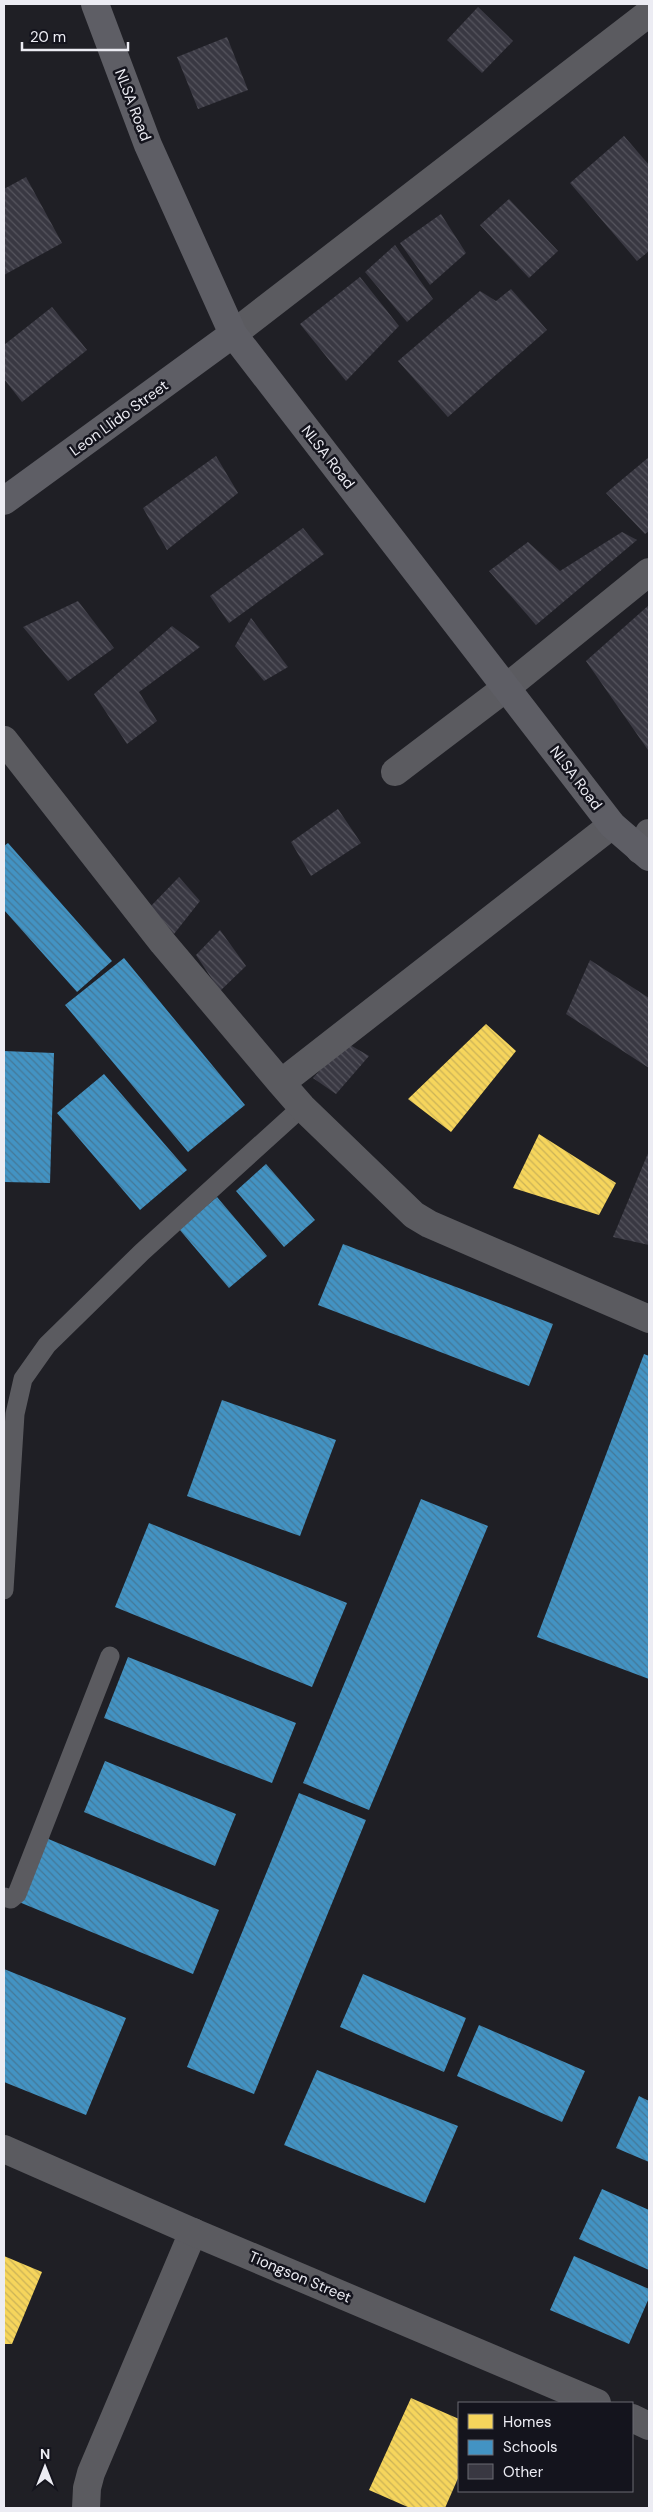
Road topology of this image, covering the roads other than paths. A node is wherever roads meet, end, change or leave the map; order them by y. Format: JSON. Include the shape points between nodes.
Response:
{"nodes":[{"id":1,"x":95,"y":4,"type":"edge"},
{"id":2,"x":649,"y":13,"type":"edge"},
{"id":3,"x":233,"y":334,"type":"junction"},
{"id":4,"x":4,"y":501,"type":"edge"},
{"id":5,"x":649,"y":572,"type":"edge"},
{"id":6,"x":507,"y":687,"type":"junction"},
{"id":7,"x":4,"y":740,"type":"edge"},
{"id":8,"x":395,"y":772,"type":"dead end"},
{"id":9,"x":612,"y":825,"type":"junction"},
{"id":10,"x":646,"y":846,"type":"edge"},
{"id":11,"x":282,"y":1083,"type":"junction"},
{"id":12,"x":302,"y":1107,"type":"junction"},
{"id":13,"x":649,"y":1319,"type":"edge"},
{"id":14,"x":4,"y":1590,"type":"edge"},
{"id":15,"x":110,"y":1656,"type":"dead end"},
{"id":16,"x":4,"y":1897,"type":"edge"},
{"id":17,"x":4,"y":2149,"type":"edge"},
{"id":18,"x":193,"y":2232,"type":"junction"},
{"id":19,"x":594,"y":2402,"type":"edge"},
{"id":20,"x":633,"y":2418,"type":"edge"},
{"id":21,"x":649,"y":2426,"type":"edge"},
{"id":22,"x":86,"y":2508,"type":"edge"}],
"edges":[{"from":1,"to":3,"type":"main road","name":"NLSA Road","via":[[148,145]]},
{"from":2,"to":3,"type":"street"},
{"from":3,"to":4,"type":"main road","name":"Leon Llido Street"},
{"from":3,"to":6,"type":"main road","name":"NLSA Road"},
{"from":5,"to":6,"type":"street"},
{"from":6,"to":8,"type":"street"},
{"from":6,"to":9,"type":"main road","name":"NLSA Road"},
{"from":7,"to":11,"type":"street","via":[[163,943]]},
{"from":9,"to":10,"type":"main road","name":"NLSA Road"},
{"from":9,"to":11,"type":"street"},
{"from":11,"to":12,"type":"street"},
{"from":12,"to":13,"type":"street","via":[[414,1215]]},
{"from":12,"to":14,"type":"lane","via":[[142,1252],[47,1345],[23,1379],[16,1414]]},
{"from":15,"to":16,"type":"lane","via":[[17,1894],[11,1899]]},
{"from":17,"to":18,"type":"street","name":"Tiongson Street"},
{"from":18,"to":19,"type":"street","name":"Tiongson Street"},
{"from":18,"to":22,"type":"street","via":[[91,2473]]},
{"from":20,"to":21,"type":"street"}]}
